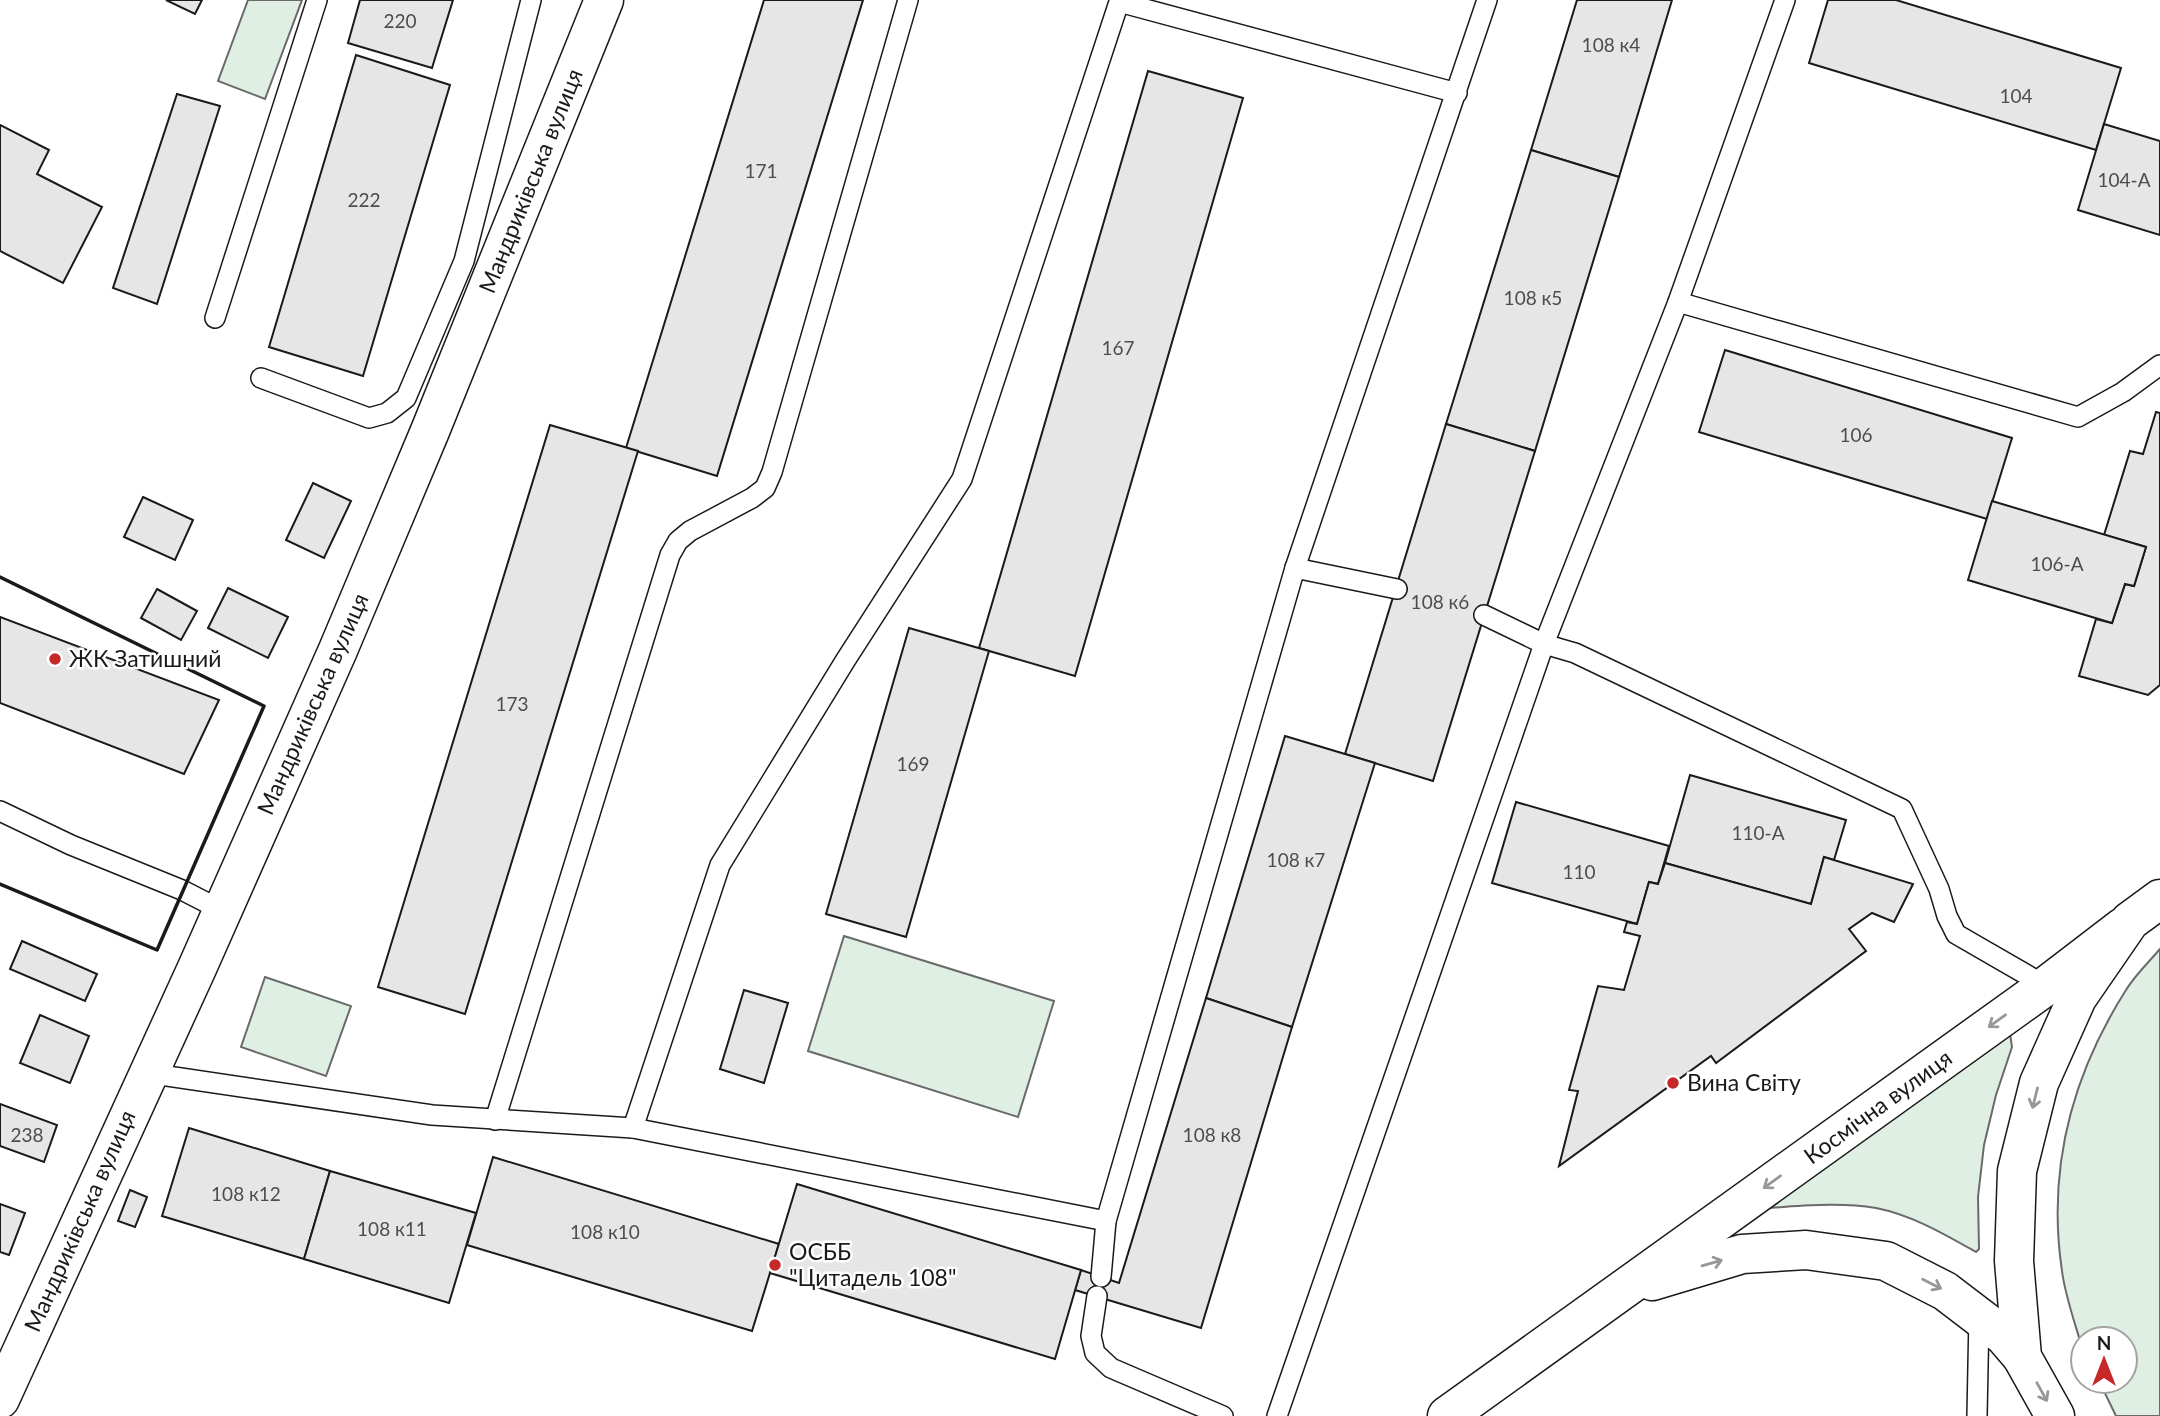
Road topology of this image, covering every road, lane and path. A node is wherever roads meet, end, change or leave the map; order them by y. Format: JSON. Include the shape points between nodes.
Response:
{"nodes":[{"id":1,"x":317,"y":0,"type":"edge"},
{"id":2,"x":531,"y":0,"type":"edge"},
{"id":3,"x":604,"y":0,"type":"edge"},
{"id":4,"x":908,"y":0,"type":"edge"},
{"id":5,"x":1487,"y":0,"type":"edge"},
{"id":6,"x":1785,"y":0,"type":"edge"},
{"id":7,"x":1116,"y":1,"type":"edge"},
{"id":8,"x":1457,"y":93,"type":"junction"},
{"id":9,"x":1678,"y":302,"type":"junction"},
{"id":10,"x":215,"y":318,"type":"dead end"},
{"id":11,"x":2160,"y":365,"type":"edge"},
{"id":12,"x":261,"y":378,"type":"dead end"},
{"id":13,"x":1295,"y":568,"type":"junction"},
{"id":14,"x":1397,"y":589,"type":"dead end"},
{"id":15,"x":1484,"y":615,"type":"dead end"},
{"id":16,"x":1544,"y":644,"type":"junction"},
{"id":17,"x":0,"y":811,"type":"edge"},
{"id":18,"x":2160,"y":899,"type":"edge"},
{"id":19,"x":222,"y":911,"type":"junction"},
{"id":20,"x":2130,"y":921,"type":"junction"},
{"id":21,"x":2046,"y":986,"type":"junction"},
{"id":22,"x":147,"y":1073,"type":"junction"},
{"id":23,"x":495,"y":1121,"type":"junction"},
{"id":24,"x":633,"y":1128,"type":"junction"},
{"id":25,"x":1106,"y":1221,"type":"junction"},
{"id":26,"x":1623,"y":1289,"type":"junction"},
{"id":27,"x":1979,"y":1314,"type":"junction"},
{"id":28,"x":2022,"y":1357,"type":"junction"},
{"id":29,"x":0,"y":1399,"type":"edge"},
{"id":30,"x":1223,"y":1416,"type":"edge"},
{"id":31,"x":1277,"y":1416,"type":"edge"},
{"id":32,"x":1447,"y":1416,"type":"edge"},
{"id":33,"x":1977,"y":1416,"type":"edge"},
{"id":34,"x":2055,"y":1416,"type":"edge"}],
"edges":[{"from":1,"to":10,"type":"lane"},
{"from":2,"to":12,"type":"lane","via":[[464,261],[406,398],[387,413],[369,418]]},
{"from":3,"to":19,"type":"main road","name":"Мандриківська вулиця","via":[[430,431]]},
{"from":4,"to":23,"type":"lane","via":[[772,472],[765,488],[690,531],[670,555]]},
{"from":5,"to":8,"type":"lane"},
{"from":6,"to":9,"type":"lane"},
{"from":7,"to":8,"type":"lane"},
{"from":7,"to":24,"type":"lane","via":[[962,479],[720,865]]},
{"from":8,"to":13,"type":"lane"},
{"from":9,"to":11,"type":"lane","via":[[2078,417]]},
{"from":9,"to":16,"type":"lane"},
{"from":13,"to":14,"type":"lane"},
{"from":13,"to":25,"type":"lane"},
{"from":15,"to":16,"type":"lane"},
{"from":16,"to":21,"type":"lane","via":[[1575,653],[1902,809],[1956,934]]},
{"from":16,"to":31,"type":"lane"},
{"from":17,"to":19,"type":"lane"},
{"from":18,"to":20,"type":"main road","name":"Космічна вулиця"},
{"from":19,"to":22,"type":"main road","name":"Мандриківська вулиця"},
{"from":20,"to":21,"type":"main road","name":"Космічна вулиця"},
{"from":20,"to":28,"type":"main road","one_way":true,"via":[[2077,998],[2039,1083],[2017,1171],[2014,1261]]},
{"from":21,"to":26,"type":"main road","name":"Космічна вулиця","one_way":true},
{"from":22,"to":23,"type":"lane"},
{"from":22,"to":29,"type":"main road","name":"Мандриківська вулиця"},
{"from":23,"to":24,"type":"lane"},
{"from":24,"to":25,"type":"lane"},
{"from":25,"to":30,"type":"lane","via":[[1091,1336],[1095,1353],[1111,1368]]},
{"from":26,"to":27,"type":"main road","name":"Космічна вулиця","one_way":true,"via":[[1742,1254],[1806,1250],[1886,1261],[1945,1290]]},
{"from":26,"to":32,"type":"main road","name":"Космічна вулиця"},
{"from":27,"to":28,"type":"main road","name":"Космічна вулиця"},
{"from":27,"to":33,"type":"lane"},
{"from":28,"to":34,"type":"main road","one_way":true}]}
